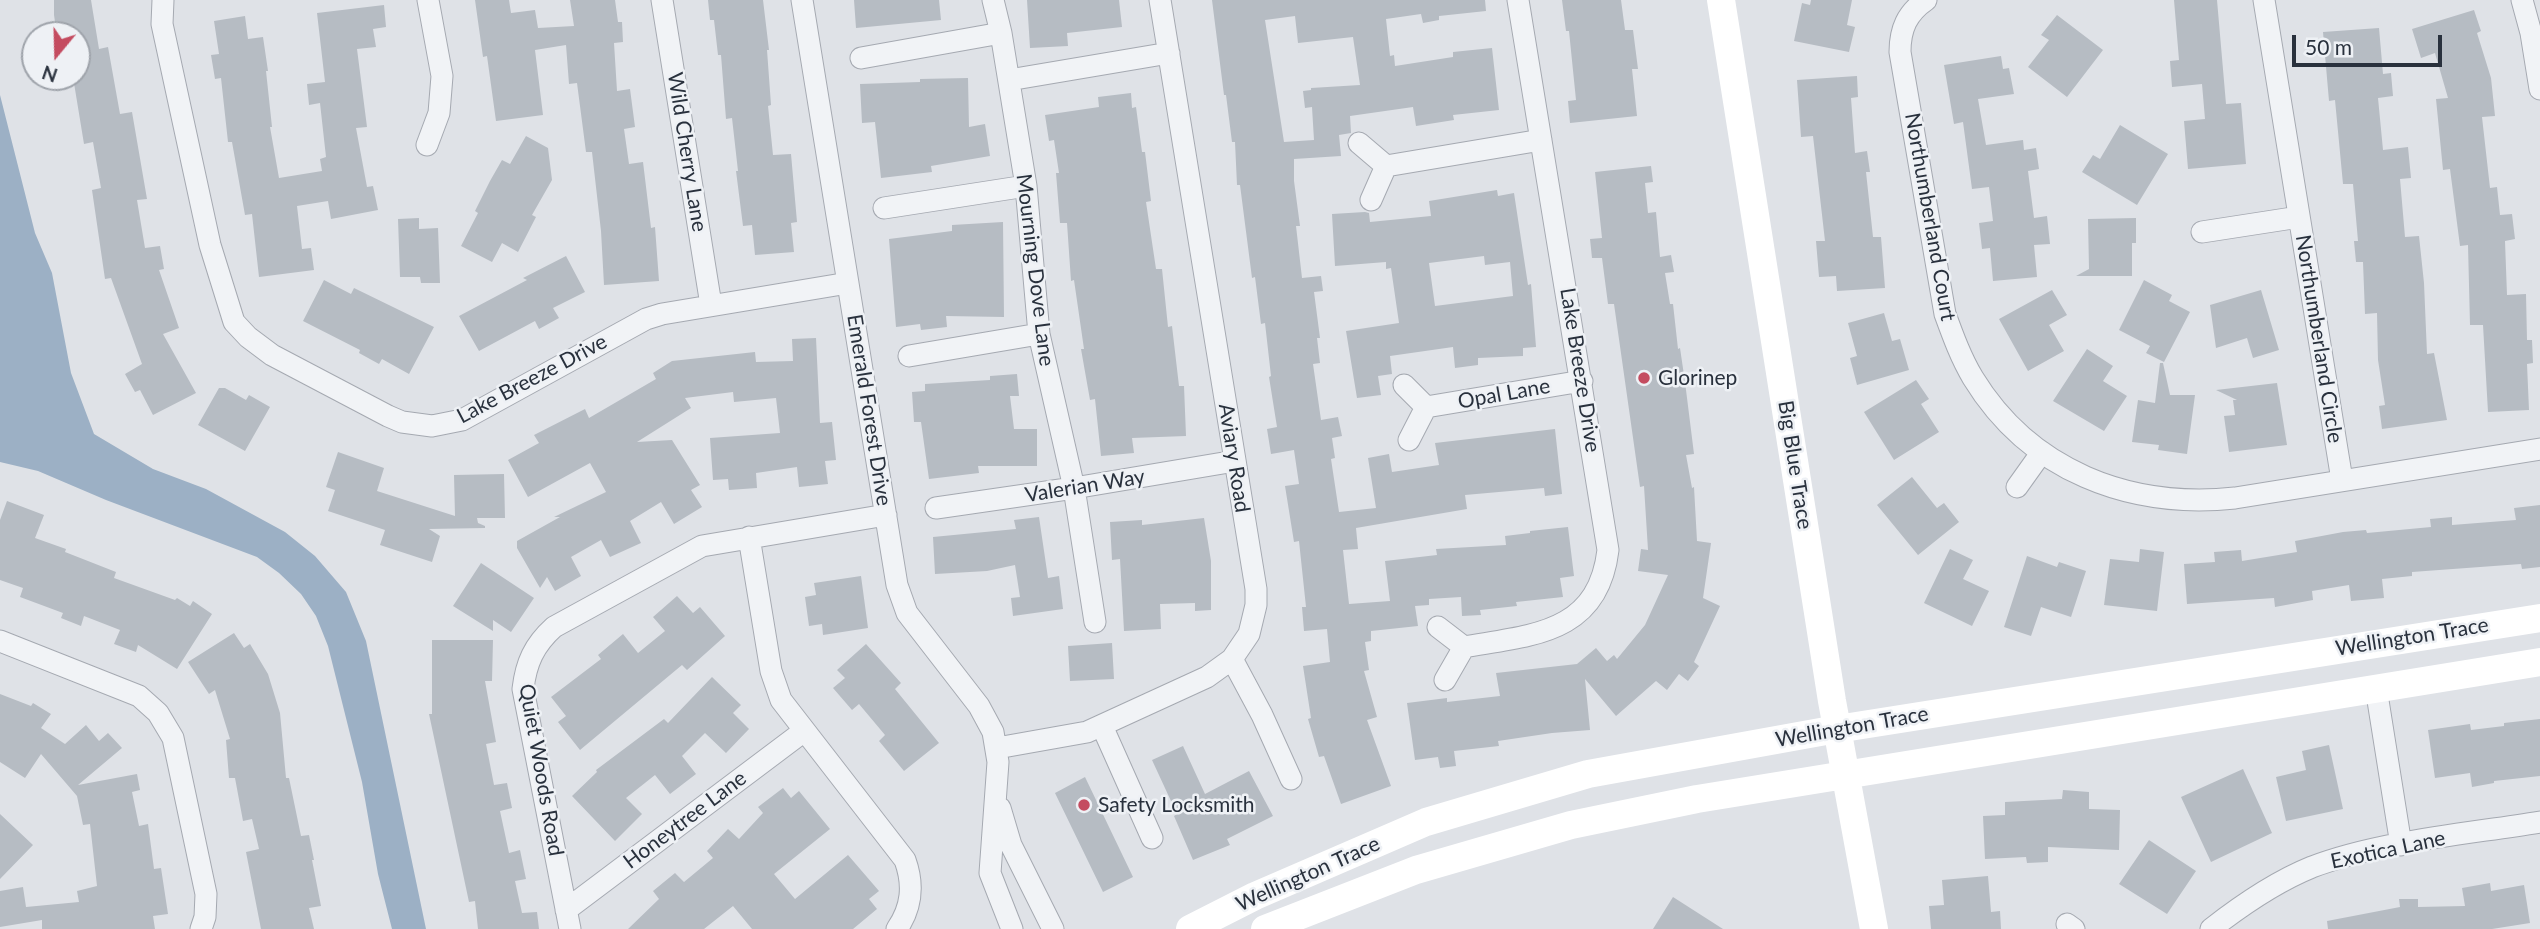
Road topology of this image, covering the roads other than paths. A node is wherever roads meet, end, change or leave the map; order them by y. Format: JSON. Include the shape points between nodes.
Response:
{"nodes":[{"id":1,"x":163,"y":0,"type":"edge"},
{"id":2,"x":428,"y":0,"type":"edge"},
{"id":3,"x":662,"y":0,"type":"edge"},
{"id":4,"x":802,"y":0,"type":"edge"},
{"id":5,"x":993,"y":0,"type":"edge"},
{"id":6,"x":1160,"y":0,"type":"edge"},
{"id":7,"x":1518,"y":0,"type":"edge"},
{"id":8,"x":1721,"y":0,"type":"edge"},
{"id":9,"x":1926,"y":0,"type":"edge"},
{"id":10,"x":2264,"y":0,"type":"edge"},
{"id":11,"x":2522,"y":0,"type":"edge"},
{"id":12,"x":1001,"y":33,"type":"junction"},
{"id":13,"x":1169,"y":53,"type":"junction"},
{"id":14,"x":861,"y":58,"type":"dead end"},
{"id":15,"x":1009,"y":79,"type":"junction"},
{"id":16,"x":2540,"y":89,"type":"edge"},
{"id":17,"x":1541,"y":140,"type":"junction"},
{"id":18,"x":1359,"y":143,"type":"dead end"},
{"id":19,"x":427,"y":145,"type":"dead end"},
{"id":20,"x":1386,"y":166,"type":"junction"},
{"id":21,"x":1026,"y":186,"type":"junction"},
{"id":22,"x":1371,"y":200,"type":"dead end"},
{"id":23,"x":884,"y":208,"type":"dead end"},
{"id":24,"x":2299,"y":216,"type":"junction"},
{"id":25,"x":2202,"y":232,"type":"dead end"},
{"id":26,"x":848,"y":283,"type":"junction"},
{"id":27,"x":711,"y":305,"type":"junction"},
{"id":28,"x":1039,"y":334,"type":"junction"},
{"id":29,"x":909,"y":356,"type":"dead end"},
{"id":30,"x":1582,"y":381,"type":"junction"},
{"id":31,"x":1404,"y":386,"type":"dead end"},
{"id":32,"x":1426,"y":407,"type":"junction"},
{"id":33,"x":1409,"y":440,"type":"dead end"},
{"id":34,"x":2540,"y":449,"type":"edge"},
{"id":35,"x":2042,"y":452,"type":"junction"},
{"id":36,"x":1235,"y":461,"type":"junction"},
{"id":37,"x":2342,"y":480,"type":"junction"},
{"id":38,"x":2017,"y":487,"type":"dead end"},
{"id":39,"x":1074,"y":488,"type":"junction"},
{"id":40,"x":936,"y":508,"type":"dead end"},
{"id":41,"x":886,"y":515,"type":"junction"},
{"id":42,"x":749,"y":537,"type":"junction"},
{"id":43,"x":2540,"y":618,"type":"edge"},
{"id":44,"x":1095,"y":622,"type":"dead end"},
{"id":45,"x":1438,"y":627,"type":"dead end"},
{"id":46,"x":0,"y":641,"type":"edge"},
{"id":47,"x":1464,"y":647,"type":"junction"},
{"id":48,"x":1232,"y":659,"type":"junction"},
{"id":49,"x":2540,"y":662,"type":"edge"},
{"id":50,"x":1445,"y":680,"type":"dead end"},
{"id":51,"x":2376,"y":688,"type":"junction"},
{"id":52,"x":1102,"y":726,"type":"junction"},
{"id":53,"x":1837,"y":729,"type":"junction"},
{"id":54,"x":804,"y":731,"type":"junction"},
{"id":55,"x":997,"y":748,"type":"junction"},
{"id":56,"x":1846,"y":775,"type":"junction"},
{"id":57,"x":1291,"y":779,"type":"dead end"},
{"id":58,"x":996,"y":792,"type":"junction"},
{"id":59,"x":2540,"y":822,"type":"edge"},
{"id":60,"x":1152,"y":838,"type":"dead end"},
{"id":61,"x":2401,"y":845,"type":"junction"},
{"id":62,"x":568,"y":920,"type":"edge"},
{"id":63,"x":201,"y":929,"type":"edge"},
{"id":64,"x":897,"y":929,"type":"edge"},
{"id":65,"x":1012,"y":929,"type":"edge"},
{"id":66,"x":1053,"y":929,"type":"edge"},
{"id":67,"x":1190,"y":929,"type":"edge"},
{"id":68,"x":1265,"y":929,"type":"edge"},
{"id":69,"x":1874,"y":929,"type":"edge"},
{"id":70,"x":2211,"y":929,"type":"edge"}],
"edges":[{"from":1,"to":27,"type":"street","name":"Lake Breeze Drive","via":[[162,24],[210,245],[234,322],[272,355],[388,416],[432,426],[462,420],[646,319]]},
{"from":2,"to":19,"type":"street","via":[[442,76],[439,113]]},
{"from":3,"to":27,"type":"street","name":"Wild Cherry Lane"},
{"from":4,"to":26,"type":"street","name":"Emerald Forest Drive"},
{"from":5,"to":12,"type":"street","name":"Mourning Dove Lane"},
{"from":6,"to":13,"type":"street","name":"Aviary Road"},
{"from":7,"to":17,"type":"street","name":"Lake Breeze Drive"},
{"from":8,"to":53,"type":"street","name":"Big Blue Trace"},
{"from":9,"to":35,"type":"street","name":"Northumberland Court","via":[[1904,23],[1900,52],[1945,314],[1973,378],[2017,432]]},
{"from":10,"to":24,"type":"street","name":"Northumberland Circle"},
{"from":11,"to":16,"type":"street"},
{"from":12,"to":14,"type":"street"},
{"from":12,"to":15,"type":"street","name":"Mourning Dove Lane"},
{"from":13,"to":15,"type":"street"},
{"from":13,"to":36,"type":"street","name":"Aviary Road"},
{"from":15,"to":21,"type":"street","name":"Mourning Dove Lane"},
{"from":17,"to":20,"type":"street"},
{"from":17,"to":30,"type":"street","name":"Lake Breeze Drive"},
{"from":18,"to":20,"type":"street"},
{"from":20,"to":22,"type":"street"},
{"from":21,"to":23,"type":"street"},
{"from":21,"to":28,"type":"street","name":"Mourning Dove Lane"},
{"from":24,"to":25,"type":"street"},
{"from":24,"to":37,"type":"street","name":"Northumberland Circle"},
{"from":26,"to":27,"type":"street","name":"Lake Breeze Drive"},
{"from":26,"to":41,"type":"street","name":"Emerald Forest Drive"},
{"from":28,"to":29,"type":"street"},
{"from":28,"to":39,"type":"street","name":"Mourning Dove Lane"},
{"from":30,"to":32,"type":"street","name":"Opal Lane"},
{"from":30,"to":47,"type":"street","name":"Lake Breeze Drive","via":[[1607,534],[1602,580],[1586,606],[1563,625]]},
{"from":31,"to":32,"type":"street"},
{"from":32,"to":33,"type":"street"},
{"from":34,"to":37,"type":"street"},
{"from":35,"to":37,"type":"street","name":"Northumberland Court","via":[[2099,484],[2167,500],[2235,498]]},
{"from":35,"to":38,"type":"street"},
{"from":36,"to":39,"type":"street","name":"Valerian Way"},
{"from":36,"to":48,"type":"street","name":"Aviary Road","via":[[1256,605],[1249,634]]},
{"from":39,"to":40,"type":"street","name":"Valerian Way"},
{"from":39,"to":44,"type":"street","name":"Mourning Dove Lane"},
{"from":41,"to":42,"type":"street","name":"Quiet Woods Road"},
{"from":41,"to":55,"type":"street","name":"Emerald Forest Drive","via":[[897,585],[907,613],[979,706]]},
{"from":42,"to":54,"type":"street","via":[[775,686]]},
{"from":42,"to":62,"type":"street","name":"Quiet Woods Road","via":[[702,546],[554,627],[534,648],[523,689]]},
{"from":43,"to":53,"type":"street","name":"Wellington Trace"},
{"from":45,"to":47,"type":"street"},
{"from":46,"to":63,"type":"street","via":[[139,696],[158,713],[173,738],[206,894]]},
{"from":47,"to":50,"type":"street"},
{"from":48,"to":52,"type":"street","name":"Aviary Road","via":[[1208,677]]},
{"from":48,"to":57,"type":"street"},
{"from":49,"to":51,"type":"street","name":"Wellington Trace"},
{"from":51,"to":56,"type":"street","name":"Wellington Trace"},
{"from":51,"to":61,"type":"street"},
{"from":52,"to":55,"type":"street","name":"Aviary Road"},
{"from":52,"to":60,"type":"street"},
{"from":53,"to":56,"type":"street","name":"Big Blue Trace"},
{"from":53,"to":67,"type":"street","name":"Wellington Trace","via":[[1588,774],[1426,822]]},
{"from":54,"to":62,"type":"street","name":"Honeytree Lane"},
{"from":54,"to":64,"type":"street","via":[[905,860],[912,889]]},
{"from":55,"to":58,"type":"street","name":"Emerald Forest Drive"},
{"from":56,"to":68,"type":"street","name":"Wellington Trace","via":[[1572,825],[1416,870]]},
{"from":56,"to":69,"type":"street","name":"Big Blue Trace"},
{"from":58,"to":65,"type":"street","name":"Emerald Forest Drive","via":[[990,873]]},
{"from":58,"to":66,"type":"street","name":"Emerald Forest Drive","via":[[1011,845]]},
{"from":59,"to":61,"type":"street","name":"Exotica Lane"},
{"from":61,"to":70,"type":"street","name":"Exotica Lane","via":[[2355,853],[2312,868],[2253,898]]}]}
